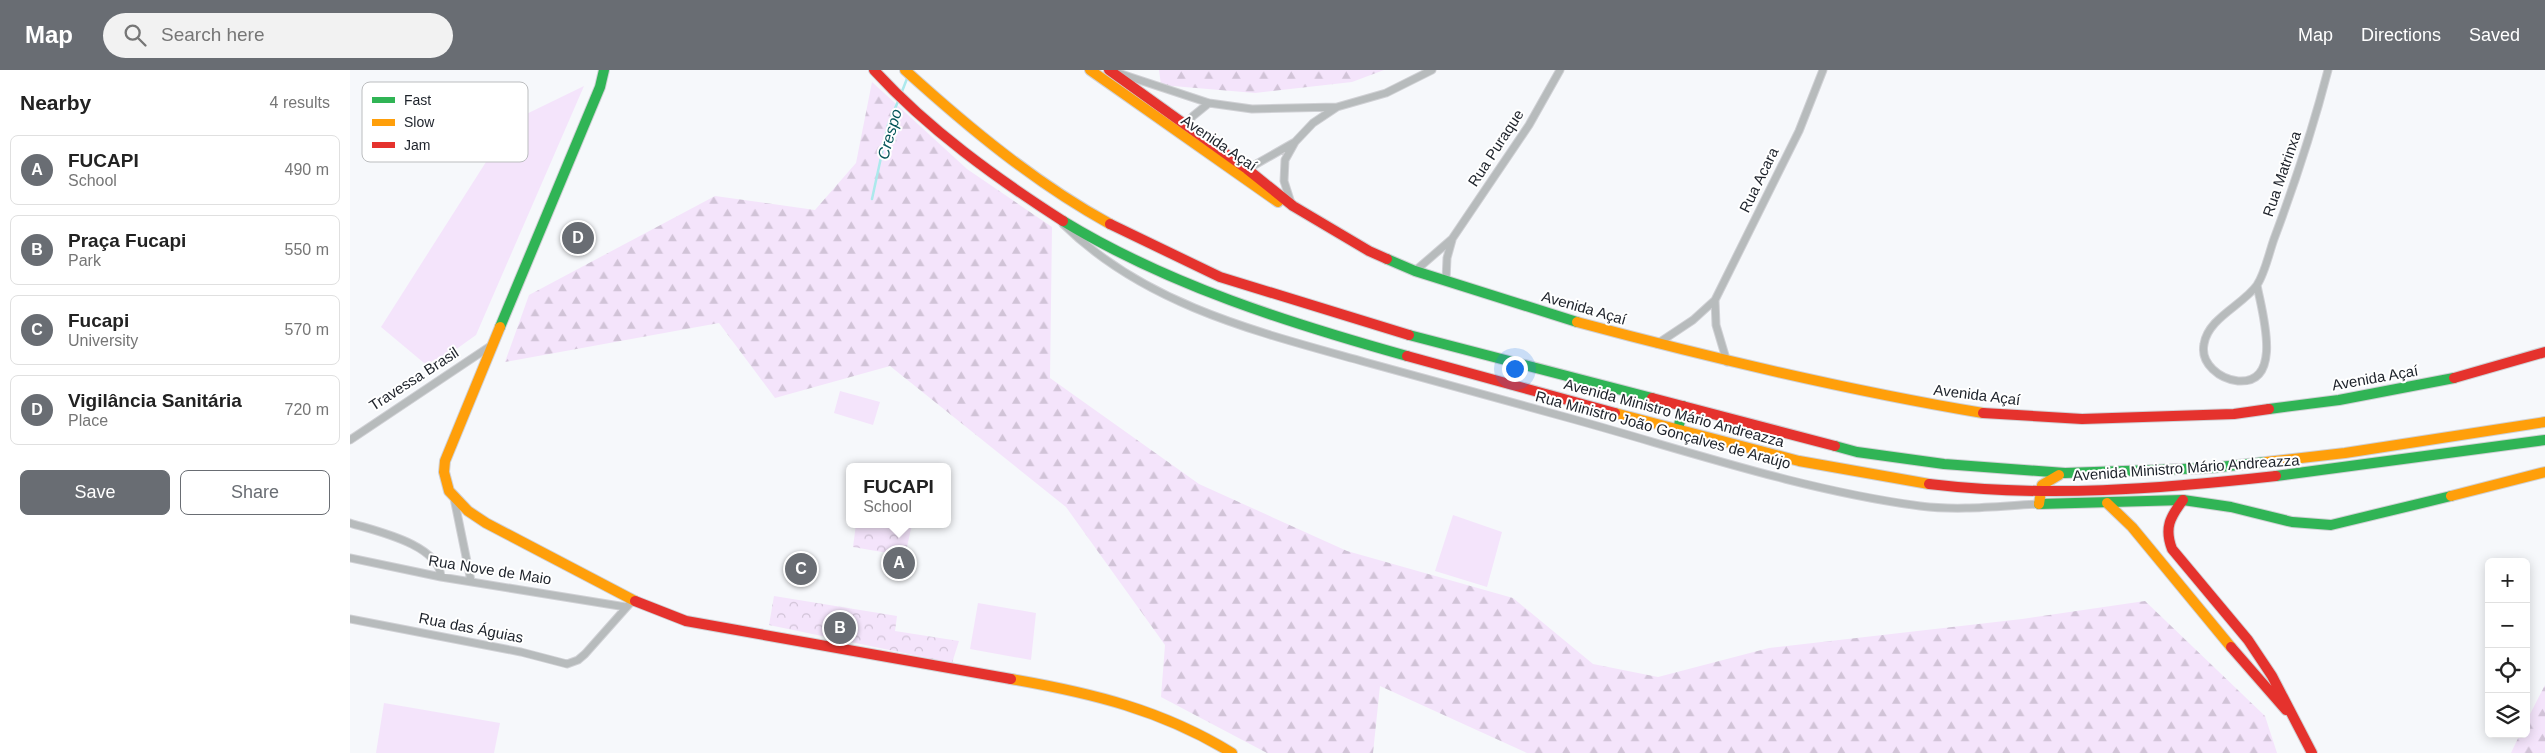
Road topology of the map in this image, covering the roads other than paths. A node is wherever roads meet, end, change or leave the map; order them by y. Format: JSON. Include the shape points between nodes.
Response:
{"nodes":[{"id":1,"x":604,"y":70,"type":"edge"},
{"id":2,"x":874,"y":70,"type":"edge"},
{"id":3,"x":905,"y":70,"type":"edge"},
{"id":4,"x":1090,"y":70,"type":"edge"},
{"id":5,"x":1109,"y":70,"type":"edge"},
{"id":6,"x":1432,"y":70,"type":"edge"},
{"id":7,"x":1560,"y":70,"type":"edge"},
{"id":8,"x":1823,"y":70,"type":"edge"},
{"id":9,"x":2328,"y":70,"type":"edge"},
{"id":10,"x":1208,"y":103,"type":"junction"},
{"id":11,"x":1337,"y":107,"type":"junction"},
{"id":12,"x":1186,"y":124,"type":"junction"},
{"id":13,"x":1179,"y":134,"type":"junction"},
{"id":14,"x":1295,"y":142,"type":"junction"},
{"id":15,"x":1243,"y":172,"type":"junction"},
{"id":16,"x":1292,"y":206,"type":"junction"},
{"id":17,"x":1052,"y":213,"type":"junction"},
{"id":18,"x":1452,"y":239,"type":"junction"},
{"id":19,"x":1416,"y":271,"type":"junction"},
{"id":20,"x":1446,"y":280,"type":"junction"},
{"id":21,"x":2257,"y":285,"type":"junction"},
{"id":22,"x":1715,"y":300,"type":"junction"},
{"id":23,"x":495,"y":343,"type":"junction"},
{"id":24,"x":1657,"y":344,"type":"junction"},
{"id":25,"x":2545,"y":352,"type":"edge"},
{"id":26,"x":1727,"y":362,"type":"junction"},
{"id":27,"x":1684,"y":406,"type":"junction"},
{"id":28,"x":2545,"y":422,"type":"edge"},
{"id":29,"x":1678,"y":430,"type":"junction"},
{"id":30,"x":350,"y":440,"type":"edge"},
{"id":31,"x":2545,"y":440,"type":"edge"},
{"id":32,"x":2545,"y":472,"type":"edge"},
{"id":33,"x":2065,"y":473,"type":"junction"},
{"id":34,"x":2038,"y":492,"type":"junction"},
{"id":35,"x":454,"y":498,"type":"junction"},
{"id":36,"x":2183,"y":500,"type":"junction"},
{"id":37,"x":2107,"y":503,"type":"junction"},
{"id":38,"x":2039,"y":504,"type":"junction"},
{"id":39,"x":350,"y":523,"type":"edge"},
{"id":40,"x":2172,"y":549,"type":"junction"},
{"id":41,"x":2156,"y":557,"type":"junction"},
{"id":42,"x":350,"y":558,"type":"edge"},
{"id":43,"x":441,"y":577,"type":"junction"},
{"id":44,"x":471,"y":581,"type":"junction"},
{"id":45,"x":629,"y":603,"type":"junction"},
{"id":46,"x":350,"y":619,"type":"edge"},
{"id":47,"x":2248,"y":640,"type":"junction"},
{"id":48,"x":2234,"y":651,"type":"junction"},
{"id":49,"x":2297,"y":722,"type":"junction"},
{"id":50,"x":1232,"y":753,"type":"edge"},
{"id":51,"x":2312,"y":753,"type":"edge"}],
"edges":[{"from":1,"to":23,"type":"street","via":[[600,87]]},
{"from":2,"to":17,"type":"street","name":"Avenida Ministro Mário Andreazza","via":[[981,163]]},
{"from":3,"to":27,"type":"street","name":"Avenida Ministro Mário Andreazza","via":[[966,126],[1065,197],[1108,223],[1220,277],[1375,326]]},
{"from":4,"to":13,"type":"street","name":"Avenida Açaí"},
{"from":5,"to":10,"type":"street"},
{"from":5,"to":12,"type":"street","name":"Avenida Açaí"},
{"from":6,"to":11,"type":"street","via":[[1386,93]]},
{"from":7,"to":18,"type":"street","name":"Rua Puraque","via":[[1529,125]]},
{"from":8,"to":22,"type":"street","name":"Rua Acara","via":[[1799,131]]},
{"from":9,"to":21,"type":"street","name":"Rua Matrinxa","via":[[2298,174]]},
{"from":10,"to":11,"type":"street","via":[[1252,109]]},
{"from":10,"to":12,"type":"street"},
{"from":11,"to":14,"type":"street","via":[[1312,123]]},
{"from":12,"to":13,"type":"street"},
{"from":12,"to":15,"type":"street","name":"Avenida Açaí"},
{"from":13,"to":15,"type":"street","name":"Avenida Açaí"},
{"from":14,"to":15,"type":"street"},
{"from":14,"to":16,"type":"street","via":[[1285,160],[1284,181]]},
{"from":15,"to":16,"type":"street","name":"Avenida Açaí"},
{"from":15,"to":19,"type":"street","name":"Avenida Açaí","via":[[1291,211],[1366,257],[1394,268]]},
{"from":16,"to":19,"type":"street","name":"Avenida Açaí","via":[[1369,251]]},
{"from":17,"to":29,"type":"street","name":"Avenida Ministro Mário Andreazza","via":[[1098,241],[1227,299],[1365,343]]},
{"from":17,"to":38,"type":"street","name":"Rua Ministro João Gonçalves de Araújo","via":[[1116,269],[1148,287],[1229,321],[1315,348],[1784,478],[1877,499],[1952,509]]},
{"from":18,"to":19,"type":"street","name":"Rua Puraque"},
{"from":18,"to":20,"type":"street","name":"Rua Puraque"},
{"from":19,"to":20,"type":"street","name":"Avenida Açaí"},
{"from":20,"to":24,"type":"street","name":"Avenida Açaí","via":[[1562,318]]},
{"from":21,"to":21,"type":"street","name":"Rua Matrinxa","via":[[2209,331],[2204,343],[2204,354],[2209,364],[2216,373],[2228,379],[2250,379],[2259,372],[2267,356],[2268,342]]},
{"from":22,"to":24,"type":"street","name":"Rua Acara","via":[[1693,320]]},
{"from":22,"to":26,"type":"street","name":"Rua Acara","via":[[1716,325]]},
{"from":23,"to":30,"type":"street","name":"Travessa Brasil"},
{"from":23,"to":35,"type":"street","via":[[445,461],[446,487]]},
{"from":24,"to":26,"type":"street","name":"Avenida Açaí"},
{"from":25,"to":26,"type":"street","name":"Avenida Açaí","via":[[2455,378],[2339,400],[2234,414],[2100,418],[1989,414],[1910,401]]},
{"from":27,"to":29,"type":"street"},
{"from":27,"to":33,"type":"street","name":"Avenida Ministro Mário Andreazza","via":[[1857,452],[1944,464]]},
{"from":28,"to":33,"type":"street","name":"Avenida Ministro Mário Andreazza","via":[[2345,453],[2210,468]]},
{"from":29,"to":34,"type":"street","name":"Avenida Ministro Mário Andreazza","via":[[1803,463],[1886,478],[1944,486]]},
{"from":31,"to":34,"type":"street","name":"Avenida Ministro Mário Andreazza","via":[[2316,474],[2154,488]]},
{"from":32,"to":36,"type":"street","name":"Avenida Ministro Mário Andreazza","via":[[2331,525],[2292,522],[2231,507]]},
{"from":33,"to":34,"type":"street","via":[[2043,481]]},
{"from":34,"to":38,"type":"street"},
{"from":35,"to":44,"type":"street"},
{"from":35,"to":45,"type":"street","via":[[486,523]]},
{"from":36,"to":37,"type":"street","name":"Avenida Ministro Mário Andreazza"},
{"from":36,"to":40,"type":"street","via":[[2166,526]]},
{"from":37,"to":38,"type":"street","name":"Avenida Ministro Mário Andreazza"},
{"from":37,"to":41,"type":"street"},
{"from":39,"to":43,"type":"street","via":[[413,544],[436,562]]},
{"from":40,"to":41,"type":"street"},
{"from":40,"to":47,"type":"street"},
{"from":41,"to":48,"type":"street"},
{"from":42,"to":43,"type":"street","name":"Rua Nove de Maio"},
{"from":43,"to":44,"type":"street","name":"Rua Nove de Maio"},
{"from":44,"to":45,"type":"street","name":"Rua Nove de Maio"},
{"from":45,"to":46,"type":"street","name":"Rua das Águias","via":[[578,660],[567,664],[522,652]]},
{"from":45,"to":50,"type":"street","via":[[686,622],[1083,692],[1156,715]]},
{"from":47,"to":48,"type":"street"},
{"from":47,"to":49,"type":"street"},
{"from":48,"to":49,"type":"street"},
{"from":49,"to":51,"type":"street"}]}
